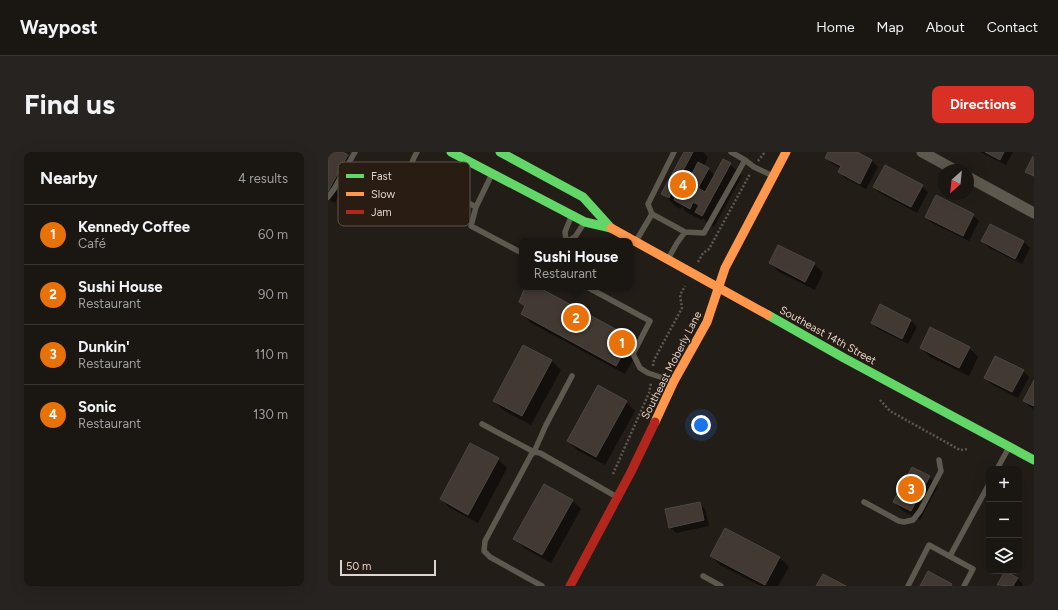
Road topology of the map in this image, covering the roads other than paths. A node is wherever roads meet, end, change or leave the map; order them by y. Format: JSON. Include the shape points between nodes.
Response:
{"nodes":[{"id":1,"x":355,"y":152,"type":"edge"},
{"id":2,"x":417,"y":152,"type":"edge"},
{"id":3,"x":451,"y":152,"type":"edge"},
{"id":4,"x":500,"y":152,"type":"edge"},
{"id":5,"x":674,"y":152,"type":"edge"},
{"id":6,"x":731,"y":152,"type":"edge"},
{"id":7,"x":786,"y":152,"type":"edge"},
{"id":8,"x":922,"y":152,"type":"edge"},
{"id":9,"x":745,"y":160,"type":"junction"},
{"id":10,"x":349,"y":162,"type":"edge"},
{"id":11,"x":412,"y":162,"type":"edge"},
{"id":12,"x":470,"y":162,"type":"edge"},
{"id":13,"x":470,"y":162,"type":"edge"},
{"id":14,"x":944,"y":164,"type":"edge"},
{"id":15,"x":492,"y":174,"type":"junction"},
{"id":16,"x":773,"y":176,"type":"junction"},
{"id":17,"x":974,"y":180,"type":"edge"},
{"id":18,"x":338,"y":182,"type":"edge"},
{"id":19,"x":328,"y":197,"type":"edge"},
{"id":20,"x":470,"y":204,"type":"edge"},
{"id":21,"x":476,"y":207,"type":"junction"},
{"id":22,"x":1034,"y":213,"type":"edge"},
{"id":23,"x":652,"y":214,"type":"junction"},
{"id":24,"x":572,"y":215,"type":"junction"},
{"id":25,"x":585,"y":222,"type":"junction"},
{"id":26,"x":611,"y":228,"type":"junction"},
{"id":27,"x":685,"y":232,"type":"junction"},
{"id":28,"x":566,"y":238,"type":"edge"},
{"id":29,"x":573,"y":238,"type":"edge"},
{"id":30,"x":629,"y":238,"type":"edge"},
{"id":31,"x":633,"y":240,"type":"edge"},
{"id":32,"x":636,"y":242,"type":"junction"},
{"id":33,"x":519,"y":251,"type":"edge"},
{"id":34,"x":668,"y":259,"type":"junction"},
{"id":35,"x":719,"y":288,"type":"junction"},
{"id":36,"x":592,"y":290,"type":"edge"},
{"id":37,"x":572,"y":376,"type":"dead end"},
{"id":38,"x":674,"y":381,"type":"junction"},
{"id":39,"x":482,"y":424,"type":"dead end"},
{"id":40,"x":1009,"y":447,"type":"junction"},
{"id":41,"x":534,"y":452,"type":"junction"},
{"id":42,"x":939,"y":460,"type":"dead end"},
{"id":43,"x":1034,"y":460,"type":"edge"},
{"id":44,"x":999,"y":466,"type":"edge"},
{"id":45,"x":986,"y":490,"type":"edge"},
{"id":46,"x":618,"y":497,"type":"junction"},
{"id":47,"x":864,"y":502,"type":"dead end"},
{"id":48,"x":950,"y":556,"type":"junction"},
{"id":49,"x":703,"y":576,"type":"dead end"},
{"id":50,"x":542,"y":586,"type":"edge"},
{"id":51,"x":570,"y":586,"type":"edge"},
{"id":52,"x":721,"y":586,"type":"edge"},
{"id":53,"x":908,"y":586,"type":"edge"},
{"id":54,"x":964,"y":586,"type":"edge"}],
"edges":[{"from":1,"to":10,"type":"lane"},
{"from":2,"to":11,"type":"lane"},
{"from":3,"to":12,"type":"main road","name":"Southeast 14th Street"},
{"from":4,"to":26,"type":"main road","name":"Southeast 14th Street","via":[[583,196]]},
{"from":5,"to":23,"type":"lane","via":[[648,204]]},
{"from":6,"to":9,"type":"lane"},
{"from":7,"to":16,"type":"main road","name":"Southeast Moberly Lane"},
{"from":8,"to":14,"type":"street"},
{"from":9,"to":16,"type":"lane"},
{"from":9,"to":27,"type":"lane","via":[[704,233]]},
{"from":13,"to":15,"type":"main road","name":"Southeast 14th Street"},
{"from":15,"to":21,"type":"lane"},
{"from":15,"to":24,"type":"main road","name":"Southeast 14th Street"},
{"from":16,"to":35,"type":"main road","name":"Southeast Moberly Lane","via":[[725,268]]},
{"from":17,"to":22,"type":"street"},
{"from":18,"to":19,"type":"lane"},
{"from":20,"to":21,"type":"lane"},
{"from":21,"to":33,"type":"lane","via":[[471,226]]},
{"from":23,"to":27,"type":"lane"},
{"from":23,"to":32,"type":"lane"},
{"from":24,"to":25,"type":"main road","name":"Southeast 14th Street"},
{"from":24,"to":28,"type":"lane","via":[[565,232]]},
{"from":25,"to":26,"type":"main road","name":"Southeast 14th Street"},
{"from":25,"to":29,"type":"lane"},
{"from":26,"to":30,"type":"main road","name":"Southeast 14th Street"},
{"from":27,"to":34,"type":"lane"},
{"from":31,"to":32,"type":"main road","name":"Southeast 14th Street"},
{"from":32,"to":34,"type":"main road","name":"Southeast 14th Street"},
{"from":34,"to":35,"type":"main road","name":"Southeast 14th Street"},
{"from":35,"to":38,"type":"main road","name":"Southeast Moberly Lane","via":[[707,322]]},
{"from":35,"to":40,"type":"main road","name":"Southeast 14th Street"},
{"from":36,"to":38,"type":"lane","via":[[650,321],[633,354],[640,368]]},
{"from":37,"to":41,"type":"lane"},
{"from":38,"to":46,"type":"main road","name":"Southeast Moberly Lane"},
{"from":39,"to":41,"type":"lane"},
{"from":40,"to":43,"type":"main road","name":"Southeast 14th Street"},
{"from":40,"to":44,"type":"lane"},
{"from":41,"to":46,"type":"lane"},
{"from":41,"to":50,"type":"lane","via":[[485,541],[484,551],[490,557]]},
{"from":42,"to":47,"type":"lane","via":[[941,471],[913,520],[899,521]]},
{"from":45,"to":48,"type":"lane"},
{"from":46,"to":51,"type":"main road","name":"Southeast Moberly Lane"},
{"from":48,"to":53,"type":"lane","via":[[929,545]]},
{"from":48,"to":54,"type":"lane","via":[[973,569]]},
{"from":49,"to":52,"type":"lane"}]}
